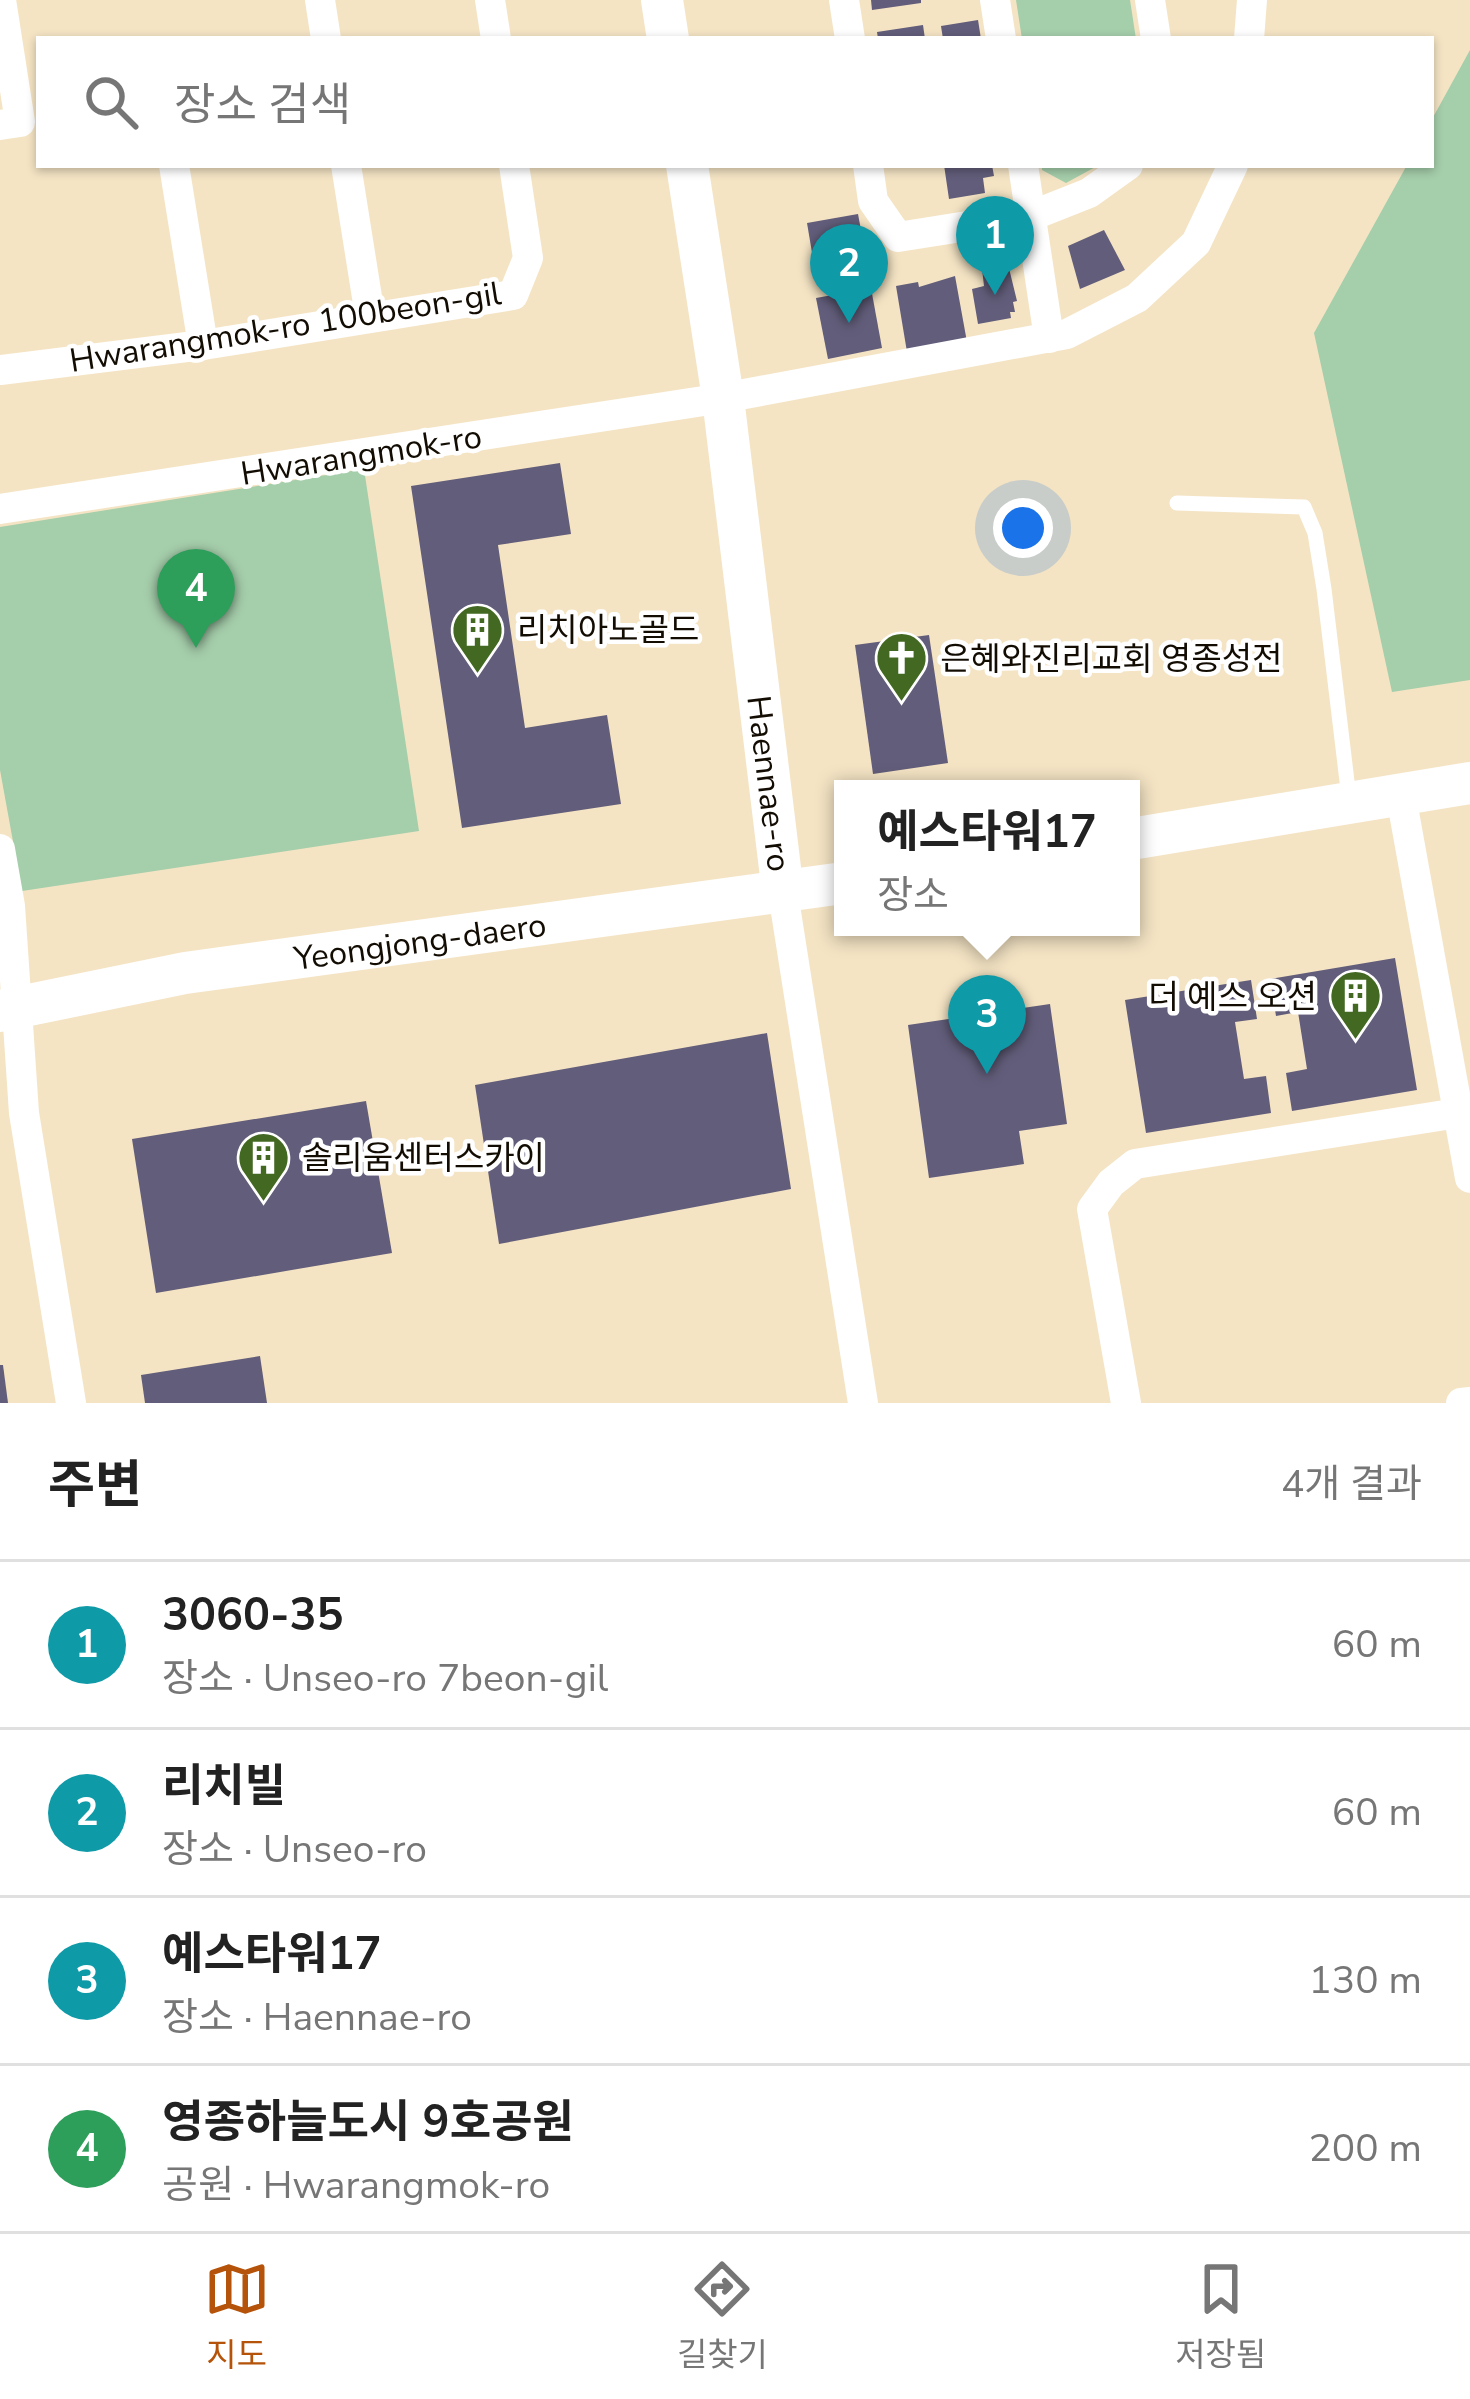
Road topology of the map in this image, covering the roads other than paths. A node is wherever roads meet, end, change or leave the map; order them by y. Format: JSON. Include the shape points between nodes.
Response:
{"nodes":[{"id":1,"x":1,"y":0,"type":"edge"},
{"id":2,"x":320,"y":0,"type":"edge"},
{"id":3,"x":490,"y":0,"type":"edge"},
{"id":4,"x":662,"y":0,"type":"edge"},
{"id":5,"x":844,"y":0,"type":"edge"},
{"id":6,"x":994,"y":0,"type":"edge"},
{"id":7,"x":1150,"y":0,"type":"edge"},
{"id":8,"x":1252,"y":0,"type":"edge"},
{"id":9,"x":326,"y":36,"type":"edge"},
{"id":10,"x":496,"y":36,"type":"edge"},
{"id":11,"x":668,"y":36,"type":"edge"},
{"id":12,"x":850,"y":36,"type":"edge"},
{"id":13,"x":1000,"y":36,"type":"edge"},
{"id":14,"x":1156,"y":36,"type":"edge"},
{"id":15,"x":1249,"y":36,"type":"edge"},
{"id":16,"x":20,"y":122,"type":"edge"},
{"id":17,"x":174,"y":168,"type":"edge"},
{"id":18,"x":346,"y":168,"type":"edge"},
{"id":19,"x":514,"y":168,"type":"edge"},
{"id":20,"x":687,"y":168,"type":"edge"},
{"id":21,"x":868,"y":168,"type":"edge"},
{"id":22,"x":1023,"y":168,"type":"edge"},
{"id":23,"x":1124,"y":168,"type":"edge"},
{"id":24,"x":1232,"y":168,"type":"edge"},
{"id":25,"x":1031,"y":215,"type":"junction"},
{"id":26,"x":370,"y":316,"type":"junction"},
{"id":27,"x":1049,"y":338,"type":"junction"},
{"id":28,"x":202,"y":345,"type":"junction"},
{"id":29,"x":0,"y":370,"type":"edge"},
{"id":30,"x":723,"y":398,"type":"junction"},
{"id":31,"x":1177,"y":503,"type":"dead end"},
{"id":32,"x":0,"y":509,"type":"edge"},
{"id":33,"x":1470,"y":783,"type":"edge"},
{"id":34,"x":1401,"y":796,"type":"junction"},
{"id":35,"x":1350,"y":804,"type":"junction"},
{"id":36,"x":1140,"y":837,"type":"edge"},
{"id":37,"x":0,"y":849,"type":"edge"},
{"id":38,"x":834,"y":885,"type":"edge"},
{"id":39,"x":783,"y":893,"type":"junction"},
{"id":40,"x":9,"y":1009,"type":"edge"},
{"id":41,"x":1464,"y":1112,"type":"edge"},
{"id":42,"x":1470,"y":1178,"type":"edge"},
{"id":43,"x":1470,"y":1402,"type":"edge"},
{"id":44,"x":71,"y":1403,"type":"edge"},
{"id":45,"x":863,"y":1403,"type":"edge"},
{"id":46,"x":1126,"y":1403,"type":"edge"},
{"id":47,"x":1461,"y":1403,"type":"edge"}],
"edges":[{"from":1,"to":16,"type":"street"},
{"from":2,"to":9,"type":"street"},
{"from":3,"to":10,"type":"street"},
{"from":4,"to":11,"type":"main road"},
{"from":5,"to":12,"type":"street"},
{"from":6,"to":13,"type":"street"},
{"from":7,"to":14,"type":"street"},
{"from":8,"to":15,"type":"street"},
{"from":17,"to":28,"type":"street"},
{"from":18,"to":26,"type":"street"},
{"from":19,"to":26,"type":"street","name":"Hwarangmok-ro 100beon-gil","via":[[528,258],[512,295]]},
{"from":20,"to":30,"type":"main road","name":"Haennae-ro"},
{"from":21,"to":25,"type":"street","via":[[873,202],[898,237]]},
{"from":22,"to":25,"type":"street"},
{"from":23,"to":25,"type":"street","via":[[1089,193]]},
{"from":24,"to":27,"type":"street","name":"Hwarangmok-ro","via":[[1196,244],[1137,298]]},
{"from":25,"to":27,"type":"street"},
{"from":26,"to":28,"type":"street","name":"Hwarangmok-ro 100beon-gil"},
{"from":27,"to":30,"type":"street","name":"Hwarangmok-ro"},
{"from":28,"to":29,"type":"street","name":"Hwarangmok-ro 100beon-gil"},
{"from":30,"to":32,"type":"street","name":"Hwarangmok-ro"},
{"from":30,"to":39,"type":"main road","name":"Haennae-ro"},
{"from":31,"to":35,"type":"lane","via":[[1304,507],[1324,589]]},
{"from":33,"to":34,"type":"main road"},
{"from":34,"to":35,"type":"main road"},
{"from":34,"to":41,"type":"street"},
{"from":35,"to":36,"type":"main road"},
{"from":37,"to":40,"type":"street","via":[[10,906]]},
{"from":38,"to":39,"type":"main road","name":"Yeongjong-daero"},
{"from":39,"to":40,"type":"main road","name":"Yeongjong-daero","via":[[185,973]]},
{"from":39,"to":45,"type":"street","name":"Haennae-ro"},
{"from":40,"to":44,"type":"street"},
{"from":41,"to":42,"type":"street"},
{"from":41,"to":46,"type":"street","via":[[1136,1163],[1111,1184],[1092,1209]]},
{"from":43,"to":47,"type":"street"}]}
